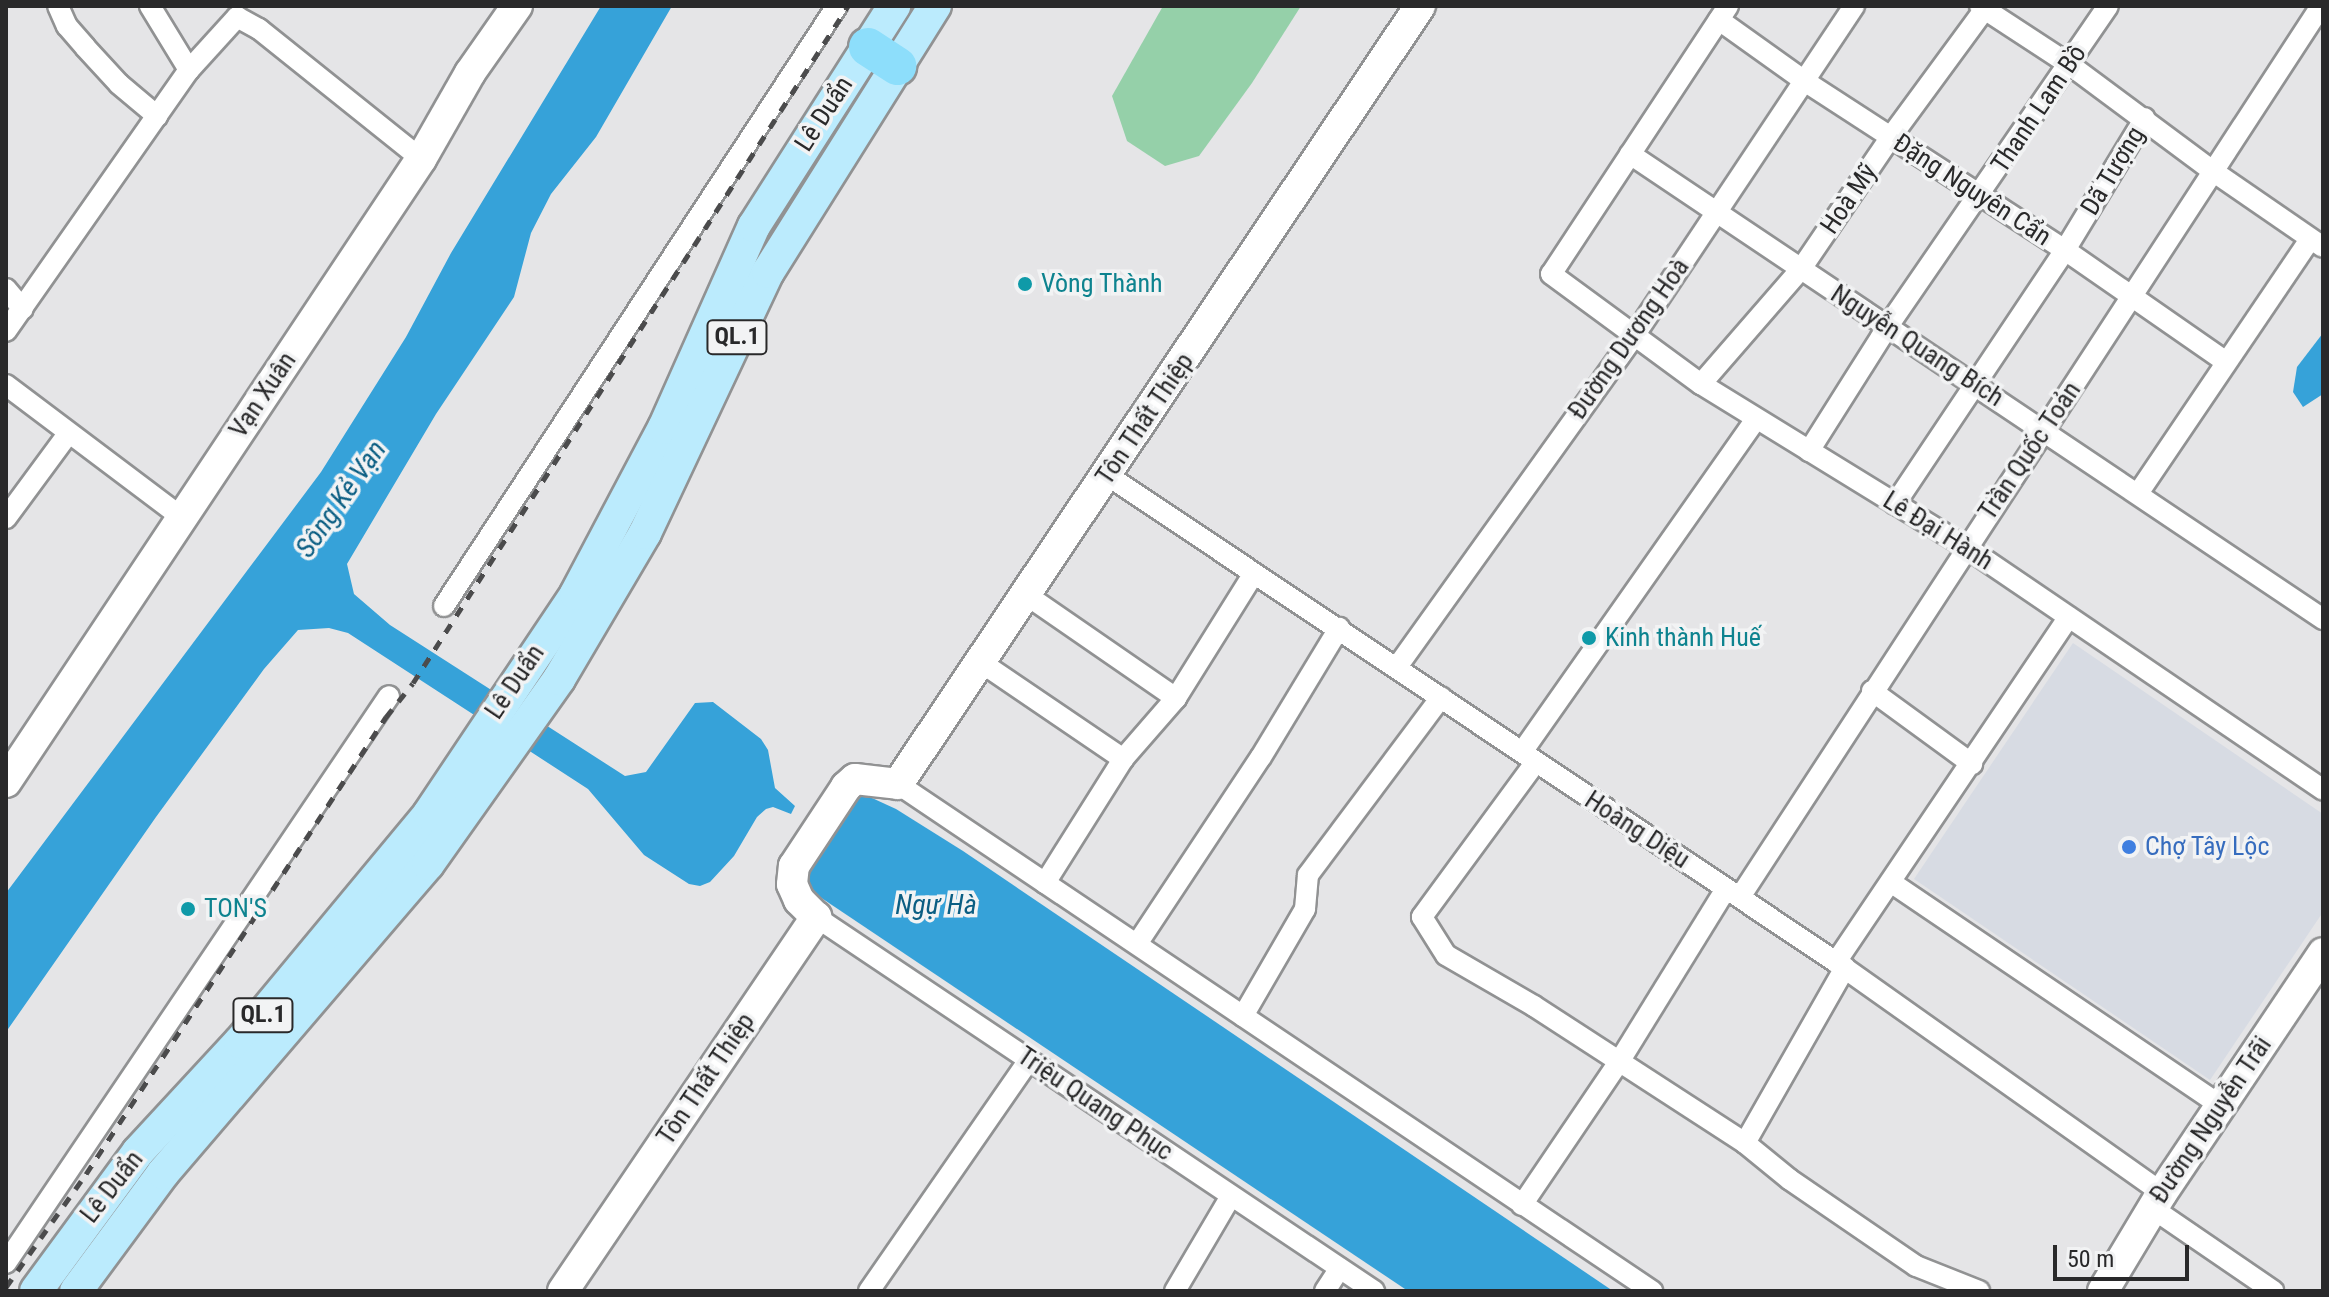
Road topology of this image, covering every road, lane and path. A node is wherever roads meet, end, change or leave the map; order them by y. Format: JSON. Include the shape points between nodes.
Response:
{"nodes":[{"id":1,"x":58,"y":6,"type":"edge"},
{"id":2,"x":150,"y":6,"type":"edge"},
{"id":3,"x":517,"y":6,"type":"edge"},
{"id":4,"x":837,"y":6,"type":"edge"},
{"id":5,"x":894,"y":6,"type":"edge"},
{"id":6,"x":935,"y":6,"type":"edge"},
{"id":7,"x":1420,"y":6,"type":"edge"},
{"id":8,"x":1854,"y":6,"type":"edge"},
{"id":9,"x":2108,"y":6,"type":"edge"},
{"id":10,"x":1984,"y":7,"type":"edge"},
{"id":11,"x":1723,"y":13,"type":"edge"},
{"id":12,"x":2319,"y":15,"type":"edge"},
{"id":13,"x":882,"y":56,"type":"junction"},
{"id":14,"x":2070,"y":65,"type":"junction"},
{"id":15,"x":189,"y":70,"type":"junction"},
{"id":16,"x":1803,"y":80,"type":"junction"},
{"id":17,"x":157,"y":116,"type":"junction"},
{"id":18,"x":2145,"y":118,"type":"junction"},
{"id":19,"x":1890,"y":138,"type":"junction"},
{"id":20,"x":1630,"y":154,"type":"junction"},
{"id":21,"x":421,"y":159,"type":"junction"},
{"id":22,"x":2214,"y":172,"type":"junction"},
{"id":23,"x":1980,"y":195,"type":"junction"},
{"id":24,"x":1716,"y":211,"type":"junction"},
{"id":25,"x":2317,"y":243,"type":"edge"},
{"id":26,"x":2065,"y":250,"type":"junction"},
{"id":27,"x":1801,"y":269,"type":"junction"},
{"id":28,"x":6,"y":289,"type":"edge"},
{"id":29,"x":2133,"y":296,"type":"junction"},
{"id":30,"x":23,"y":309,"type":"junction"},
{"id":31,"x":1888,"y":326,"type":"junction"},
{"id":32,"x":6,"y":331,"type":"edge"},
{"id":33,"x":1634,"y":336,"type":"junction"},
{"id":34,"x":2225,"y":361,"type":"junction"},
{"id":35,"x":1976,"y":383,"type":"junction"},
{"id":36,"x":1701,"y":384,"type":"junction"},
{"id":37,"x":6,"y":385,"type":"edge"},
{"id":38,"x":1756,"y":419,"type":"junction"},
{"id":39,"x":2044,"y":430,"type":"junction"},
{"id":40,"x":68,"y":434,"type":"junction"},
{"id":41,"x":1809,"y":451,"type":"junction"},
{"id":42,"x":1107,"y":475,"type":"junction"},
{"id":43,"x":2139,"y":492,"type":"junction"},
{"id":44,"x":1895,"y":504,"type":"junction"},
{"id":45,"x":181,"y":517,"type":"junction"},
{"id":46,"x":6,"y":518,"type":"edge"},
{"id":47,"x":1966,"y":547,"type":"junction"},
{"id":48,"x":1254,"y":573,"type":"junction"},
{"id":49,"x":1028,"y":596,"type":"junction"},
{"id":50,"x":444,"y":606,"type":"dead end"},
{"id":51,"x":2069,"y":617,"type":"junction"},
{"id":52,"x":2323,"y":619,"type":"edge"},
{"id":53,"x":1339,"y":628,"type":"junction"},
{"id":54,"x":982,"y":663,"type":"junction"},
{"id":55,"x":1397,"y":667,"type":"junction"},
{"id":56,"x":1872,"y":691,"type":"junction"},
{"id":57,"x":389,"y":696,"type":"dead end"},
{"id":58,"x":1441,"y":697,"type":"junction"},
{"id":59,"x":1176,"y":698,"type":"junction"},
{"id":60,"x":1528,"y":757,"type":"junction"},
{"id":61,"x":1123,"y":759,"type":"junction"},
{"id":62,"x":1972,"y":764,"type":"junction"},
{"id":63,"x":6,"y":782,"type":"edge"},
{"id":64,"x":898,"y":784,"type":"junction"},
{"id":65,"x":2323,"y":790,"type":"edge"},
{"id":66,"x":1045,"y":883,"type":"junction"},
{"id":67,"x":1892,"y":883,"type":"junction"},
{"id":68,"x":1733,"y":893,"type":"junction"},
{"id":69,"x":816,"y":917,"type":"junction"},
{"id":70,"x":1137,"y":944,"type":"junction"},
{"id":71,"x":2323,"y":953,"type":"edge"},
{"id":72,"x":1841,"y":965,"type":"junction"},
{"id":73,"x":1243,"y":1016,"type":"junction"},
{"id":74,"x":1029,"y":1060,"type":"junction"},
{"id":75,"x":1619,"y":1062,"type":"junction"},
{"id":76,"x":2220,"y":1105,"type":"junction"},
{"id":77,"x":1745,"y":1143,"type":"junction"},
{"id":78,"x":138,"y":1152,"type":"junction"},
{"id":79,"x":163,"y":1173,"type":"junction"},
{"id":80,"x":1231,"y":1196,"type":"junction"},
{"id":81,"x":2157,"y":1200,"type":"junction"},
{"id":82,"x":1522,"y":1205,"type":"junction"},
{"id":83,"x":6,"y":1263,"type":"edge"},
{"id":84,"x":1340,"y":1268,"type":"junction"},
{"id":85,"x":36,"y":1291,"type":"edge"},
{"id":86,"x":76,"y":1291,"type":"edge"},
{"id":87,"x":563,"y":1291,"type":"edge"},
{"id":88,"x":869,"y":1291,"type":"edge"},
{"id":89,"x":1175,"y":1291,"type":"edge"},
{"id":90,"x":1325,"y":1291,"type":"edge"},
{"id":91,"x":1374,"y":1291,"type":"edge"},
{"id":92,"x":1652,"y":1291,"type":"edge"},
{"id":93,"x":1979,"y":1291,"type":"edge"},
{"id":94,"x":2103,"y":1291,"type":"edge"},
{"id":95,"x":2273,"y":1291,"type":"edge"}],
"edges":[{"from":1,"to":17,"type":"street","via":[[85,47]]},
{"from":2,"to":15,"type":"street"},
{"from":3,"to":21,"type":"street","name":"Vạn Xuân","via":[[470,73]]},
{"from":4,"to":50,"type":"street"},
{"from":5,"to":13,"type":"main road","name":"Lê Duẩn","number":"QL.1"},
{"from":6,"to":13,"type":"main road","name":"Lê Duẩn","number":"QL.1"},
{"from":7,"to":42,"type":"street","name":"Tôn Thất Thiệp"},
{"from":8,"to":16,"type":"street","name":"Đường Dương Hoà"},
{"from":9,"to":14,"type":"street","name":"Thanh Lam Bồ"},
{"from":10,"to":14,"type":"street"},
{"from":10,"to":19,"type":"street","name":"Hoà Mỹ"},
{"from":11,"to":16,"type":"street","name":"Đặng Nguyên Cẩn"},
{"from":11,"to":20,"type":"street"},
{"from":12,"to":22,"type":"street","name":"Trần Quốc Toản"},
{"from":13,"to":78,"type":"main road","name":"Lê Duẩn","number":"QL.1","via":[[754,226],[664,428],[576,594],[429,814],[240,1042]]},
{"from":13,"to":79,"type":"main road","name":"Lê Duẩn","number":"QL.1","via":[[768,272],[645,533],[559,679],[428,864]]},
{"from":14,"to":18,"type":"street"},
{"from":14,"to":23,"type":"street","name":"Thanh Lam Bồ"},
{"from":15,"to":17,"type":"street"},
{"from":15,"to":21,"type":"street","via":[[237,17]]},
{"from":16,"to":19,"type":"street","name":"Đặng Nguyên Cẩn"},
{"from":16,"to":24,"type":"street","name":"Đường Dương Hoà"},
{"from":17,"to":30,"type":"street"},
{"from":18,"to":22,"type":"street"},
{"from":18,"to":26,"type":"street","name":"Dã Tượng"},
{"from":19,"to":23,"type":"street","name":"Đặng Nguyên Cẩn"},
{"from":19,"to":27,"type":"street","name":"Hoà Mỹ"},
{"from":20,"to":24,"type":"street","name":"Nguyễn Quang Bích"},
{"from":20,"to":33,"type":"street","name":"Lê Đại Hành","via":[[1551,274]]},
{"from":21,"to":45,"type":"street","name":"Vạn Xuân"},
{"from":22,"to":25,"type":"street"},
{"from":22,"to":29,"type":"street","name":"Trần Quốc Toản"},
{"from":23,"to":26,"type":"street","name":"Đặng Nguyên Cẩn"},
{"from":23,"to":31,"type":"street","name":"Thanh Lam Bồ"},
{"from":24,"to":27,"type":"street","name":"Nguyễn Quang Bích"},
{"from":24,"to":33,"type":"street","name":"Đường Dương Hoà"},
{"from":25,"to":34,"type":"street"},
{"from":26,"to":29,"type":"street","name":"Đặng Nguyên Cẩn"},
{"from":26,"to":35,"type":"street","name":"Dã Tượng"},
{"from":27,"to":31,"type":"street","name":"Nguyễn Quang Bích"},
{"from":27,"to":36,"type":"street","name":"Hoà Mỹ"},
{"from":28,"to":30,"type":"street"},
{"from":29,"to":34,"type":"street","name":"Đặng Nguyên Cẩn"},
{"from":29,"to":39,"type":"street","name":"Trần Quốc Toản"},
{"from":30,"to":32,"type":"street"},
{"from":31,"to":35,"type":"street","name":"Nguyễn Quang Bích"},
{"from":31,"to":41,"type":"street","name":"Thanh Lam Bồ"},
{"from":33,"to":36,"type":"street","name":"Lê Đại Hành"},
{"from":33,"to":55,"type":"street","name":"Đường Dương Hoà"},
{"from":34,"to":43,"type":"street"},
{"from":35,"to":39,"type":"street","name":"Nguyễn Quang Bích"},
{"from":35,"to":44,"type":"street","name":"Dã Tượng"},
{"from":36,"to":38,"type":"street","name":"Lê Đại Hành"},
{"from":37,"to":40,"type":"street"},
{"from":38,"to":41,"type":"street","name":"Lê Đại Hành"},
{"from":38,"to":60,"type":"street"},
{"from":39,"to":43,"type":"street","name":"Nguyễn Quang Bích"},
{"from":39,"to":47,"type":"street","name":"Trần Quốc Toản"},
{"from":40,"to":45,"type":"street"},
{"from":40,"to":46,"type":"street"},
{"from":41,"to":44,"type":"street","name":"Lê Đại Hành"},
{"from":42,"to":48,"type":"street","name":"Hoàng Diệu"},
{"from":42,"to":49,"type":"street","name":"Tôn Thất Thiệp"},
{"from":43,"to":52,"type":"street","name":"Nguyễn Quang Bích"},
{"from":44,"to":47,"type":"street","name":"Lê Đại Hành"},
{"from":45,"to":63,"type":"street","name":"Vạn Xuân"},
{"from":47,"to":51,"type":"street","name":"Lê Đại Hành"},
{"from":47,"to":56,"type":"street","name":"Trần Quốc Toản"},
{"from":48,"to":53,"type":"street","name":"Hoàng Diệu"},
{"from":48,"to":59,"type":"street"},
{"from":49,"to":54,"type":"street","name":"Tôn Thất Thiệp"},
{"from":49,"to":59,"type":"street"},
{"from":51,"to":62,"type":"street"},
{"from":51,"to":65,"type":"street","name":"Lê Đại Hành"},
{"from":53,"to":55,"type":"street","name":"Hoàng Diệu"},
{"from":53,"to":70,"type":"street"},
{"from":54,"to":61,"type":"street"},
{"from":54,"to":64,"type":"street","name":"Tôn Thất Thiệp"},
{"from":55,"to":58,"type":"street","name":"Hoàng Diệu"},
{"from":56,"to":62,"type":"street"},
{"from":56,"to":68,"type":"street","name":"Trần Quốc Toản"},
{"from":57,"to":83,"type":"street"},
{"from":58,"to":60,"type":"street","name":"Hoàng Diệu"},
{"from":58,"to":73,"type":"street","via":[[1308,875],[1305,909]]},
{"from":59,"to":61,"type":"street"},
{"from":60,"to":68,"type":"street","name":"Hoàng Diệu"},
{"from":60,"to":75,"type":"street","via":[[1422,917],[1446,955]]},
{"from":61,"to":66,"type":"street"},
{"from":62,"to":67,"type":"street"},
{"from":64,"to":66,"type":"street"},
{"from":64,"to":69,"type":"street","via":[[855,779],[794,866],[792,884]]},
{"from":66,"to":70,"type":"street"},
{"from":67,"to":72,"type":"street"},
{"from":67,"to":76,"type":"street"},
{"from":68,"to":72,"type":"street","name":"Hoàng Diệu"},
{"from":68,"to":75,"type":"street","name":"Trần Quốc Toản"},
{"from":69,"to":74,"type":"street","name":"Triệu Quang Phục"},
{"from":69,"to":87,"type":"street","name":"Tôn Thất Thiệp"},
{"from":70,"to":73,"type":"street"},
{"from":71,"to":76,"type":"street","name":"Đường Nguyễn Trãi"},
{"from":72,"to":77,"type":"street"},
{"from":72,"to":81,"type":"street","name":"Hoàng Diệu"},
{"from":73,"to":82,"type":"street"},
{"from":74,"to":80,"type":"street","name":"Triệu Quang Phục"},
{"from":74,"to":88,"type":"street"},
{"from":75,"to":77,"type":"street"},
{"from":75,"to":82,"type":"street","name":"Trần Quốc Toản"},
{"from":76,"to":81,"type":"street","name":"Đường Nguyễn Trãi"},
{"from":77,"to":93,"type":"street","via":[[1916,1266]]},
{"from":78,"to":79,"type":"main road"},
{"from":78,"to":85,"type":"main road","name":"Lê Duẩn","number":"QL.1"},
{"from":79,"to":86,"type":"main road","name":"Lê Duẩn","number":"QL.1"},
{"from":80,"to":84,"type":"street","name":"Triệu Quang Phục"},
{"from":80,"to":89,"type":"street"},
{"from":81,"to":94,"type":"street","name":"Đường Nguyễn Trãi"},
{"from":81,"to":95,"type":"street","name":"Hoàng Diệu"},
{"from":82,"to":92,"type":"street"},
{"from":84,"to":90,"type":"street"},
{"from":84,"to":91,"type":"street","name":"Triệu Quang Phục"}]}
